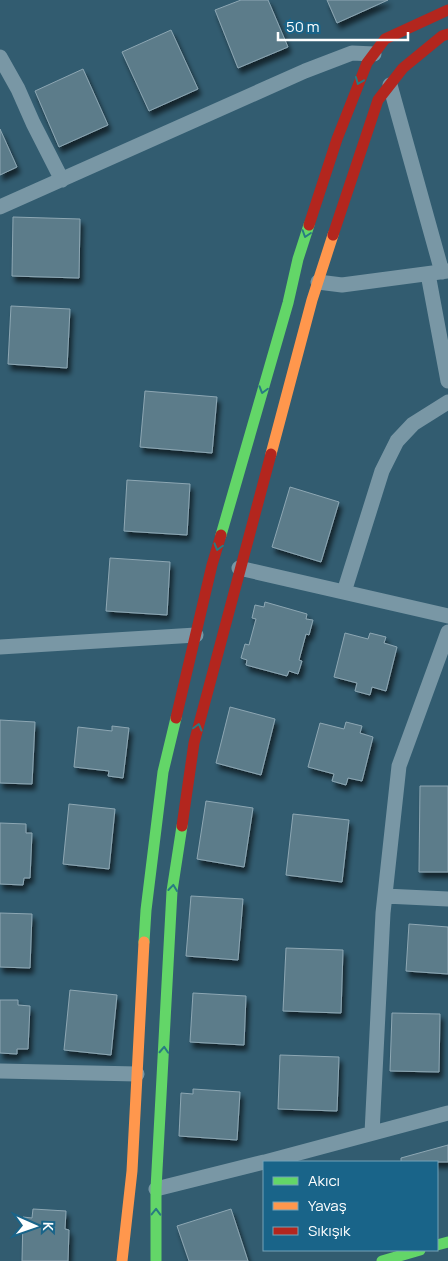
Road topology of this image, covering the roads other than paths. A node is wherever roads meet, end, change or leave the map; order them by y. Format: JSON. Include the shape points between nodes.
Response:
{"nodes":[{"id":1,"x":448,"y":10,"type":"edge"},
{"id":2,"x":448,"y":34,"type":"edge"},
{"id":3,"x":374,"y":54,"type":"junction"},
{"id":4,"x":0,"y":57,"type":"edge"},
{"id":5,"x":390,"y":85,"type":"junction"},
{"id":6,"x":62,"y":180,"type":"junction"},
{"id":7,"x":0,"y":207,"type":"edge"},
{"id":8,"x":439,"y":272,"type":"edge"},
{"id":9,"x":318,"y":282,"type":"junction"},
{"id":10,"x":448,"y":381,"type":"edge"},
{"id":11,"x":448,"y":402,"type":"edge"},
{"id":12,"x":239,"y":568,"type":"junction"},
{"id":13,"x":344,"y":592,"type":"junction"},
{"id":14,"x":448,"y":616,"type":"edge"},
{"id":15,"x":448,"y":632,"type":"edge"},
{"id":16,"x":196,"y":635,"type":"junction"},
{"id":17,"x":0,"y":647,"type":"edge"},
{"id":18,"x":385,"y":896,"type":"junction"},
{"id":19,"x":448,"y":899,"type":"edge"},
{"id":20,"x":0,"y":1071,"type":"edge"},
{"id":21,"x":137,"y":1074,"type":"junction"},
{"id":22,"x":448,"y":1113,"type":"edge"},
{"id":23,"x":372,"y":1134,"type":"junction"},
{"id":24,"x":268,"y":1161,"type":"edge"},
{"id":25,"x":263,"y":1162,"type":"edge"},
{"id":26,"x":156,"y":1189,"type":"junction"},
{"id":27,"x":417,"y":1251,"type":"edge"},
{"id":28,"x":122,"y":1261,"type":"edge"},
{"id":29,"x":156,"y":1261,"type":"edge"},
{"id":30,"x":382,"y":1261,"type":"edge"}],
"edges":[{"from":1,"to":3,"type":"main road","via":[[385,39]]},
{"from":2,"to":5,"type":"main road","via":[[403,68]]},
{"from":3,"to":6,"type":"street","via":[[352,52]]},
{"from":3,"to":16,"type":"main road","one_way":true,"via":[[367,63],[337,139],[298,260],[212,565]]},
{"from":4,"to":6,"type":"street"},
{"from":5,"to":8,"type":"street"},
{"from":5,"to":9,"type":"main road","via":[[378,100]]},
{"from":6,"to":7,"type":"street"},
{"from":8,"to":9,"type":"street","via":[[342,285]]},
{"from":8,"to":10,"type":"street"},
{"from":9,"to":12,"type":"main road"},
{"from":11,"to":13,"type":"street","via":[[413,424],[397,441],[382,471]]},
{"from":12,"to":13,"type":"street"},
{"from":26,"to":12,"type":"main road","one_way":true,"via":[[172,891],[194,743]]},
{"from":13,"to":14,"type":"street"},
{"from":15,"to":18,"type":"street","via":[[399,766]]},
{"from":16,"to":17,"type":"street"},
{"from":16,"to":21,"type":"main road","via":[[164,772],[154,839]]},
{"from":18,"to":19,"type":"street"},
{"from":18,"to":23,"type":"street"},
{"from":20,"to":21,"type":"street"},
{"from":21,"to":28,"type":"main road","via":[[132,1172]]},
{"from":22,"to":23,"type":"street"},
{"from":23,"to":24,"type":"street"},
{"from":25,"to":26,"type":"street"},
{"from":29,"to":26,"type":"main road","one_way":true},
{"from":27,"to":30,"type":"main road"}]}
